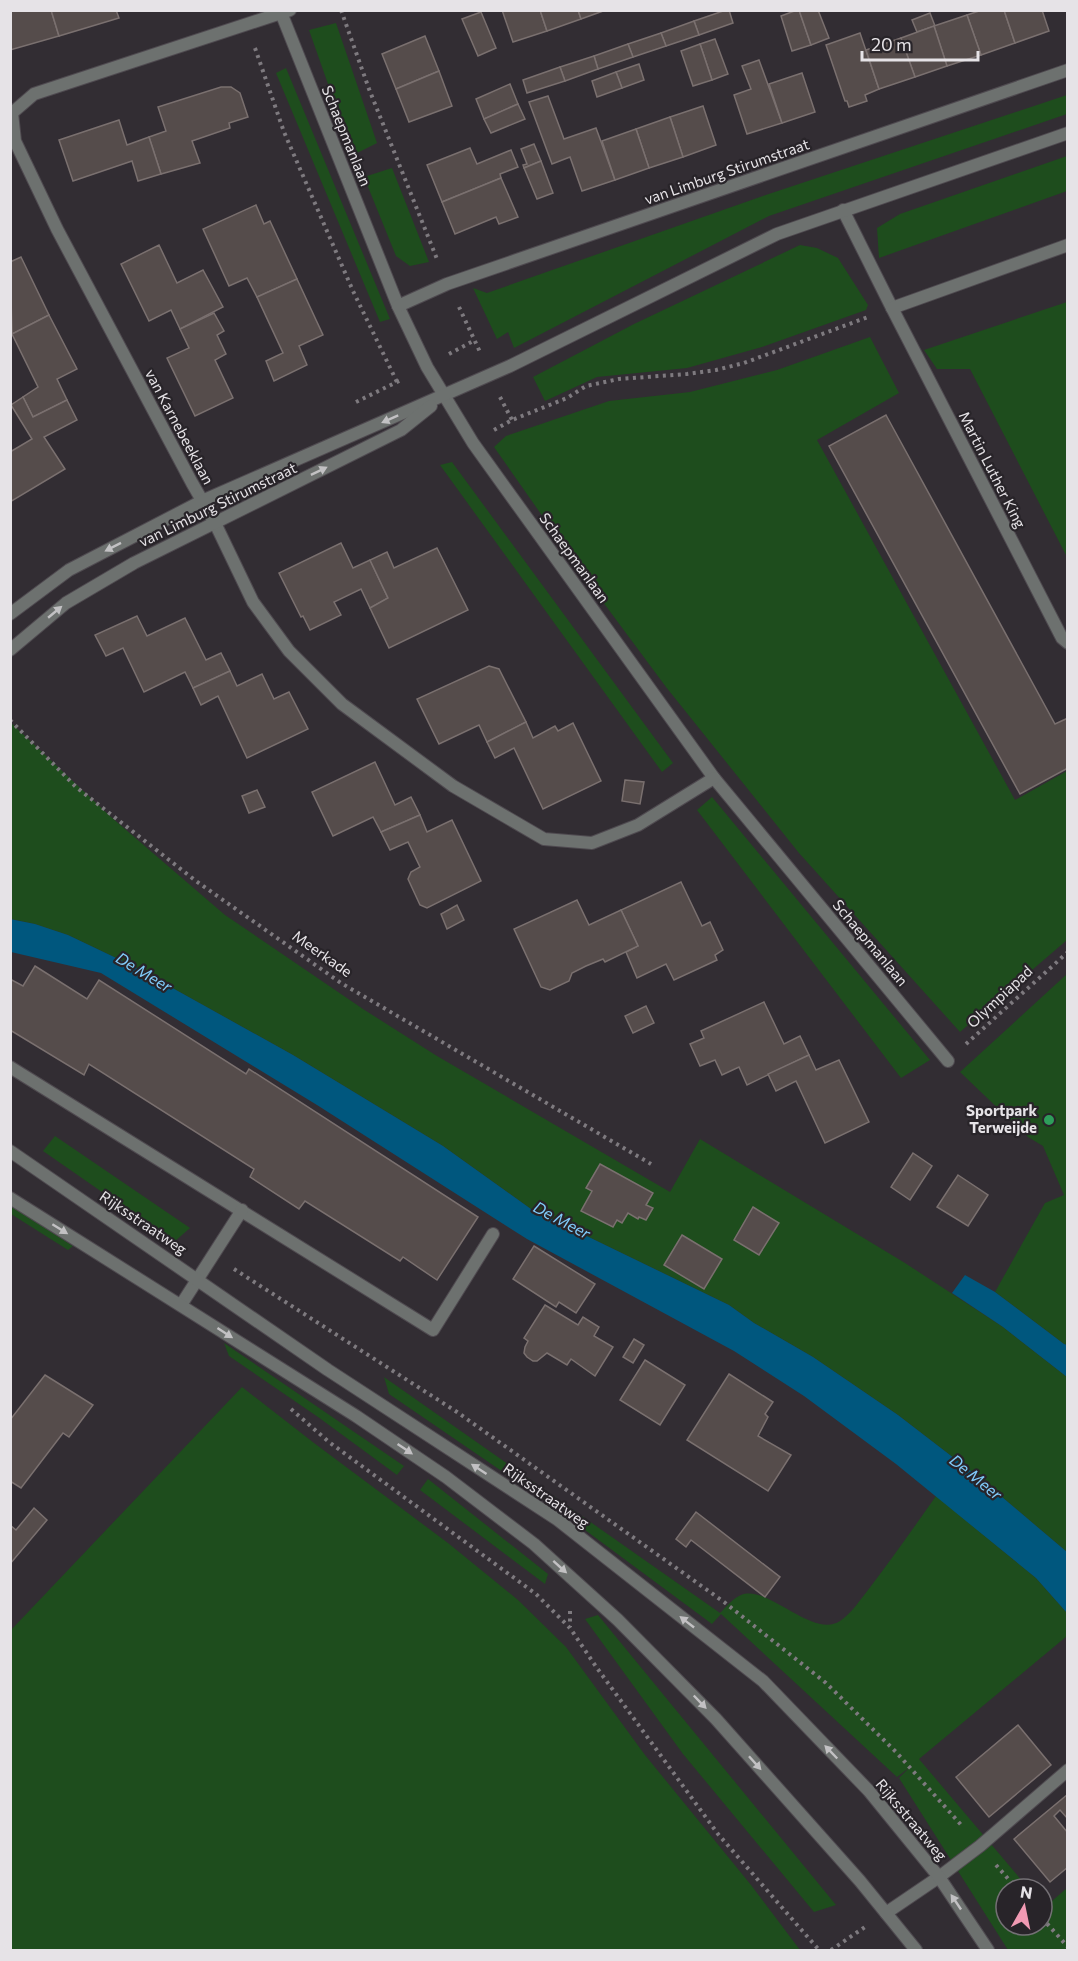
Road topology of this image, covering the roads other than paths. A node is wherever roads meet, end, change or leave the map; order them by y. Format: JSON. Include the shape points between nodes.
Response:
{"nodes":[{"id":1,"x":284,"y":12,"type":"edge"},
{"id":2,"x":1068,"y":70,"type":"edge"},
{"id":3,"x":1068,"y":133,"type":"edge"},
{"id":4,"x":843,"y":210,"type":"junction"},
{"id":5,"x":1068,"y":245,"type":"edge"},
{"id":6,"x":398,"y":306,"type":"junction"},
{"id":7,"x":892,"y":308,"type":"junction"},
{"id":8,"x":444,"y":396,"type":"junction"},
{"id":9,"x":202,"y":501,"type":"junction"},
{"id":10,"x":215,"y":523,"type":"junction"},
{"id":11,"x":10,"y":614,"type":"edge"},
{"id":12,"x":1068,"y":644,"type":"edge"},
{"id":13,"x":10,"y":650,"type":"edge"},
{"id":14,"x":714,"y":778,"type":"junction"},
{"id":15,"x":948,"y":1061,"type":"road end"},
{"id":16,"x":10,"y":1067,"type":"edge"},
{"id":17,"x":10,"y":1151,"type":"edge"},
{"id":18,"x":10,"y":1198,"type":"edge"},
{"id":19,"x":242,"y":1210,"type":"junction"},
{"id":20,"x":493,"y":1234,"type":"dead end"},
{"id":21,"x":198,"y":1279,"type":"junction"},
{"id":22,"x":181,"y":1305,"type":"junction"},
{"id":23,"x":1068,"y":1770,"type":"edge"},
{"id":24,"x":939,"y":1877,"type":"junction"},
{"id":25,"x":886,"y":1913,"type":"junction"},
{"id":26,"x":916,"y":1950,"type":"edge"},
{"id":27,"x":988,"y":1950,"type":"edge"}],
"edges":[{"from":1,"to":6,"type":"street","name":"Schaepmanlaan"},
{"from":1,"to":9,"type":"street","name":"van Karnebeeklaan","via":[[34,94],[12,113],[15,141],[52,219]]},
{"from":2,"to":6,"type":"street","name":"van Limburg Stirumstraat","via":[[447,284]]},
{"from":3,"to":4,"type":"street","name":"van Limburg Stirumstraat"},
{"from":4,"to":7,"type":"street","name":"Martin Luther King"},
{"from":4,"to":8,"type":"street","name":"van Limburg Stirumstraat","via":[[777,234]]},
{"from":5,"to":7,"type":"street"},
{"from":6,"to":8,"type":"street","name":"Schaepmanlaan"},
{"from":7,"to":12,"type":"street","name":"Martin Luther King"},
{"from":8,"to":9,"type":"street","name":"van Limburg Stirumstraat","one_way":true},
{"from":10,"to":8,"type":"street","name":"van Limburg Stirumstraat","one_way":true,"via":[[401,430]]},
{"from":8,"to":14,"type":"street","name":"Schaepmanlaan","via":[[472,443]]},
{"from":9,"to":10,"type":"street","name":"van Karnebeeklaan"},
{"from":9,"to":11,"type":"street","name":"van Limburg Stirumstraat","one_way":true,"via":[[69,570]]},
{"from":13,"to":10,"type":"street","name":"van Limburg Stirumstraat","one_way":true,"via":[[66,603],[134,563]]},
{"from":10,"to":14,"type":"street","name":"van Karnebeeklaan","via":[[253,602],[289,651],[342,704],[453,786],[544,839],[592,843],[638,825]]},
{"from":14,"to":15,"type":"street","name":"Schaepmanlaan"},
{"from":16,"to":19,"type":"street"},
{"from":17,"to":21,"type":"street","name":"Rijksstraatweg"},
{"from":18,"to":22,"type":"street","one_way":true},
{"from":19,"to":20,"type":"street","via":[[433,1330]]},
{"from":19,"to":21,"type":"street"},
{"from":21,"to":22,"type":"street"},
{"from":24,"to":21,"type":"street","name":"Rijksstraatweg","one_way":true,"via":[[869,1791],[763,1681],[558,1521]]},
{"from":22,"to":25,"type":"street","one_way":true,"via":[[356,1416],[534,1544],[618,1620],[716,1719]]},
{"from":23,"to":24,"type":"street"},
{"from":24,"to":25,"type":"street"},
{"from":27,"to":24,"type":"street","name":"Rijksstraatweg","one_way":true},
{"from":25,"to":26,"type":"street"}]}
